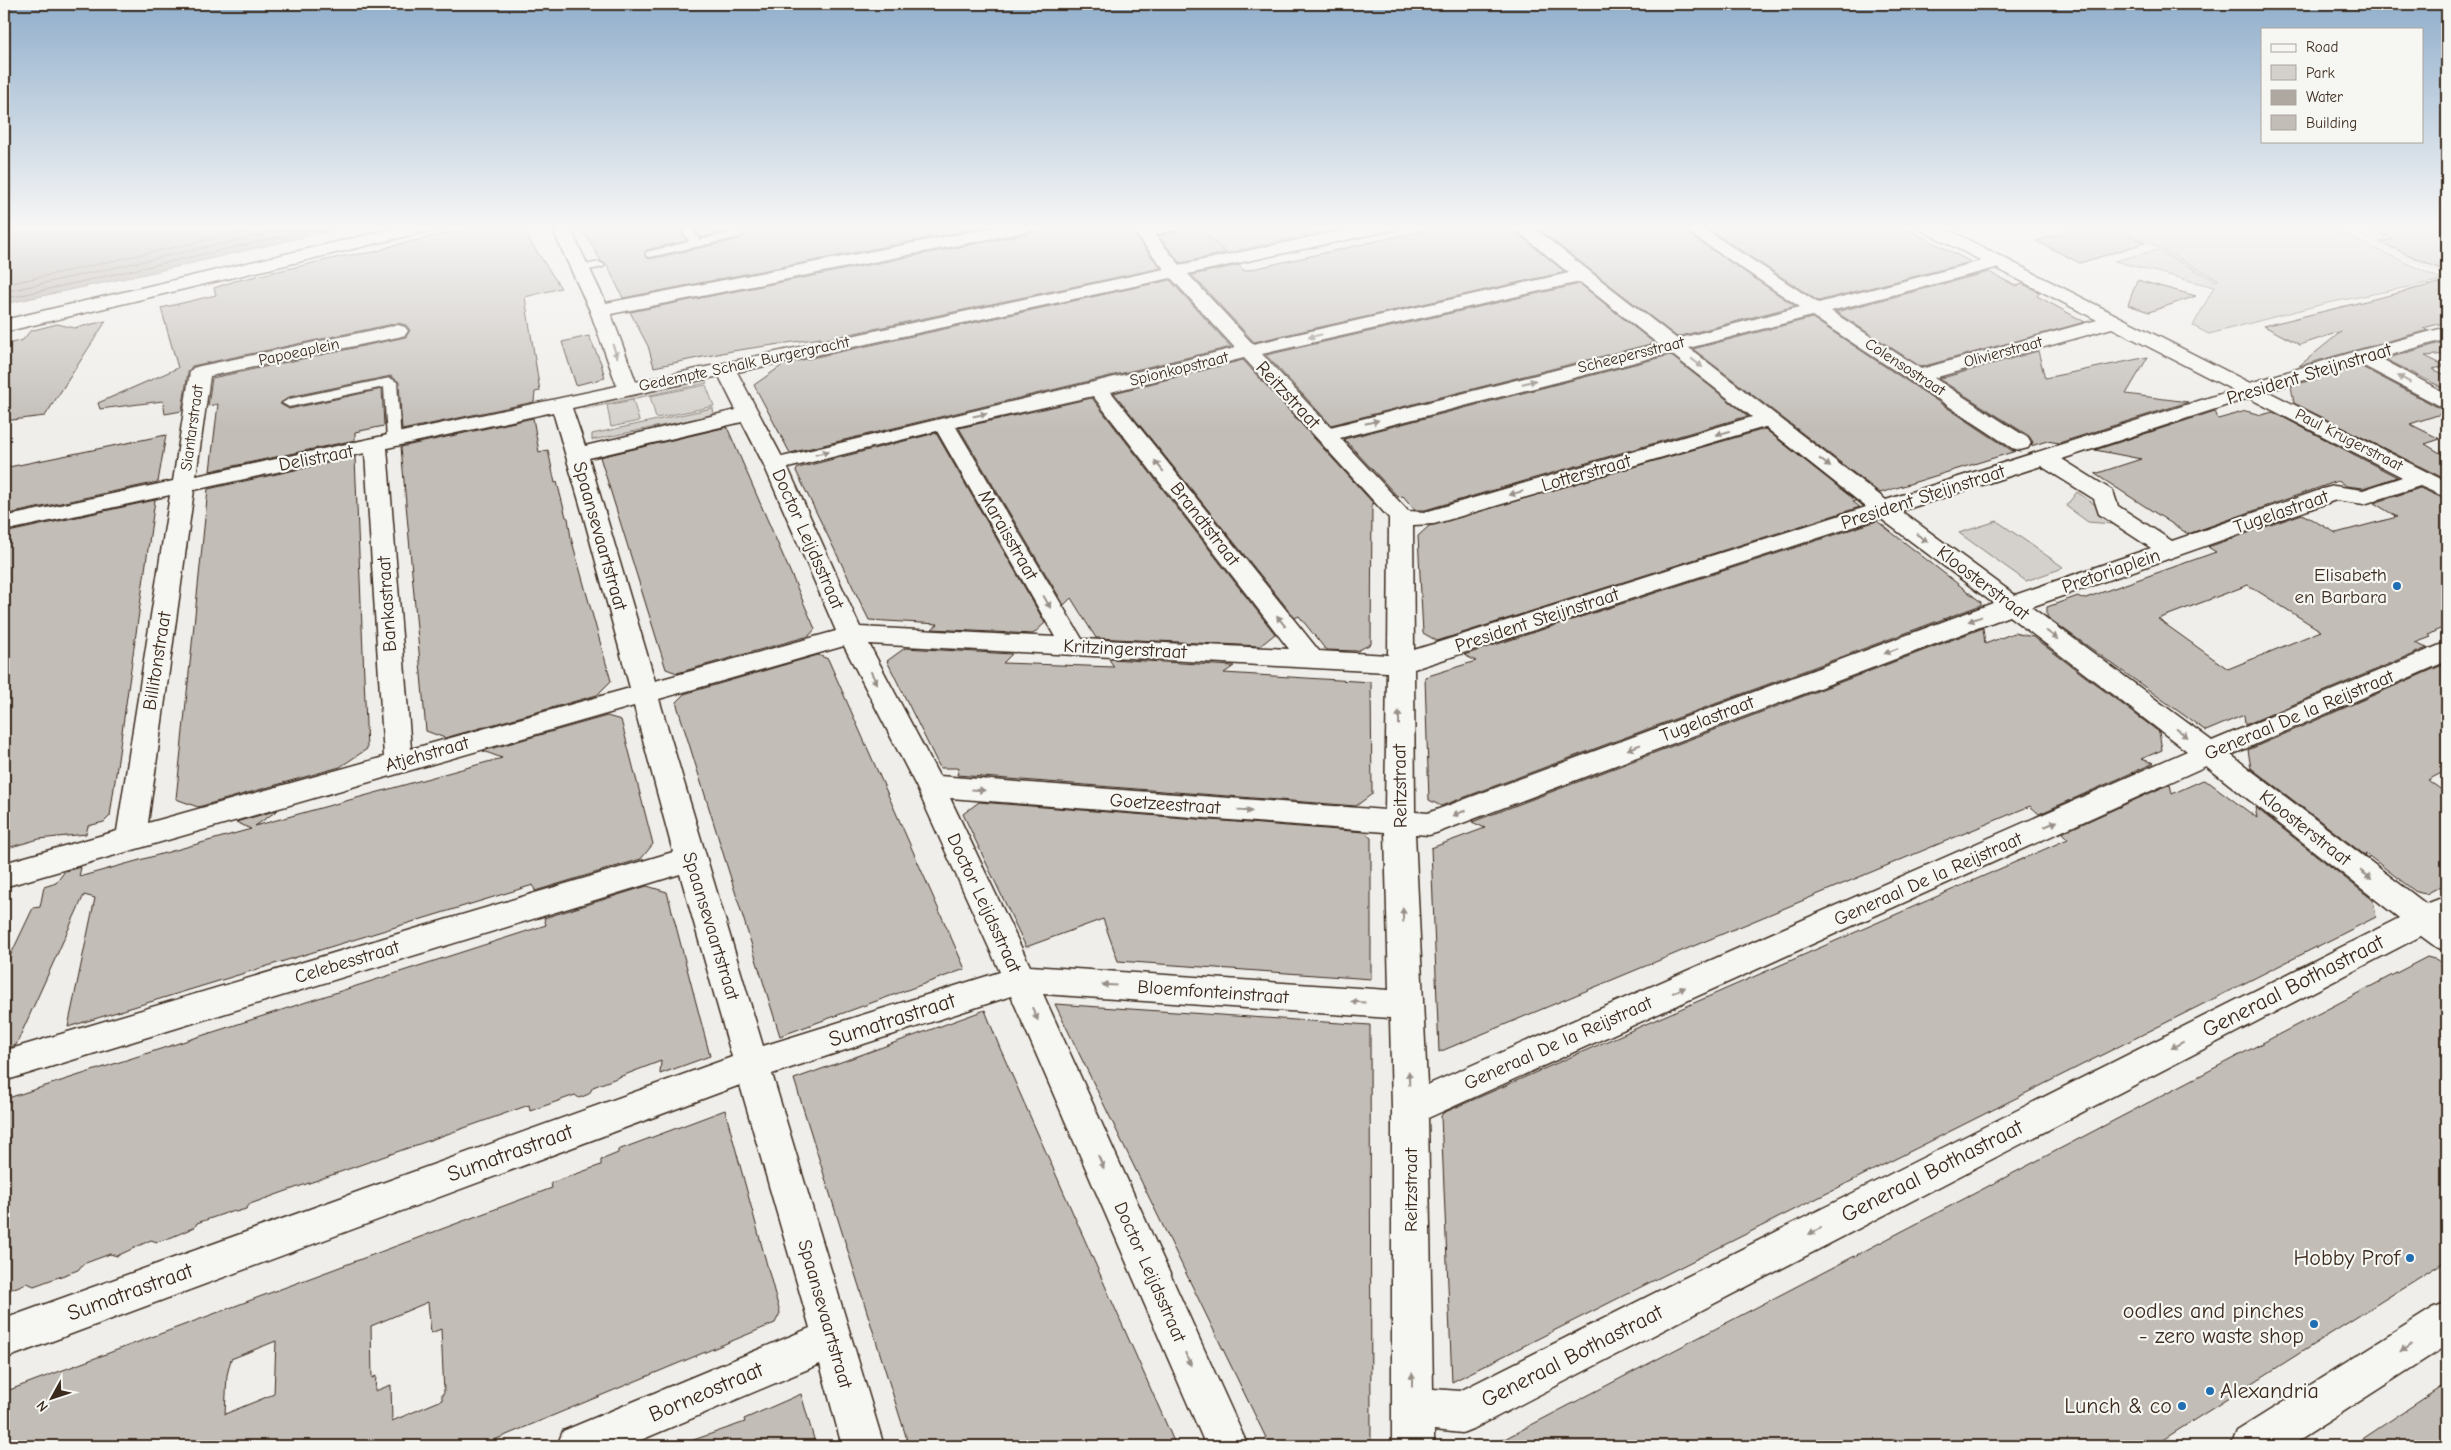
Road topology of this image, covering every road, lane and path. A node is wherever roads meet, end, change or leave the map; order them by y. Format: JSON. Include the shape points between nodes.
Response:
{"nodes":[{"id":1,"x":105,"y":294,"type":"edge"},
{"id":2,"x":141,"y":294,"type":"edge"},
{"id":3,"x":592,"y":294,"type":"edge"},
{"id":4,"x":676,"y":294,"type":"edge"},
{"id":5,"x":1079,"y":294,"type":"edge"},
{"id":6,"x":1196,"y":294,"type":"edge"},
{"id":7,"x":1501,"y":294,"type":"edge"},
{"id":8,"x":1608,"y":294,"type":"edge"},
{"id":9,"x":1792,"y":294,"type":"edge"},
{"id":10,"x":1872,"y":294,"type":"edge"},
{"id":11,"x":2059,"y":294,"type":"edge"},
{"id":12,"x":1814,"y":308,"type":"junction"},
{"id":13,"x":600,"y":311,"type":"junction"},
{"id":14,"x":4,"y":317,"type":"edge"},
{"id":15,"x":2115,"y":321,"type":"junction"},
{"id":16,"x":4,"y":326,"type":"edge"},
{"id":17,"x":398,"y":332,"type":"dead end"},
{"id":18,"x":2447,"y":333,"type":"edge"},
{"id":19,"x":1674,"y":344,"type":"junction"},
{"id":20,"x":1248,"y":351,"type":"junction"},
{"id":21,"x":2361,"y":356,"type":"junction"},
{"id":22,"x":725,"y":368,"type":"junction"},
{"id":23,"x":200,"y":372,"type":"joint"},
{"id":24,"x":1919,"y":376,"type":"junction"},
{"id":25,"x":628,"y":388,"type":"junction"},
{"id":26,"x":1098,"y":389,"type":"junction"},
{"id":27,"x":2250,"y":390,"type":"junction"},
{"id":28,"x":2447,"y":402,"type":"edge"},
{"id":29,"x":289,"y":403,"type":"dead end"},
{"id":30,"x":561,"y":404,"type":"junction"},
{"id":31,"x":747,"y":414,"type":"junction"},
{"id":32,"x":1770,"y":419,"type":"junction"},
{"id":33,"x":944,"y":423,"type":"junction"},
{"id":34,"x":1325,"y":434,"type":"junction"},
{"id":35,"x":2020,"y":443,"type":"dead end"},
{"id":36,"x":385,"y":444,"type":"junction"},
{"id":37,"x":577,"y":454,"type":"junction"},
{"id":38,"x":2044,"y":458,"type":"junction"},
{"id":39,"x":775,"y":465,"type":"junction"},
{"id":40,"x":2422,"y":478,"type":"junction"},
{"id":41,"x":184,"y":484,"type":"junction"},
{"id":42,"x":2447,"y":491,"type":"edge"},
{"id":43,"x":1883,"y":509,"type":"junction"},
{"id":44,"x":1401,"y":517,"type":"junction"},
{"id":45,"x":4,"y":524,"type":"edge"},
{"id":46,"x":2170,"y":550,"type":"junction"},
{"id":47,"x":2013,"y":605,"type":"junction"},
{"id":48,"x":851,"y":635,"type":"junction"},
{"id":49,"x":1073,"y":646,"type":"junction"},
{"id":50,"x":2447,"y":651,"type":"edge"},
{"id":51,"x":1311,"y":659,"type":"junction"},
{"id":52,"x":1399,"y":664,"type":"junction"},
{"id":53,"x":644,"y":694,"type":"junction"},
{"id":54,"x":2209,"y":754,"type":"junction"},
{"id":55,"x":398,"y":762,"type":"junction"},
{"id":56,"x":930,"y":786,"type":"junction"},
{"id":57,"x":1400,"y":823,"type":"junction"},
{"id":58,"x":131,"y":837,"type":"junction"},
{"id":59,"x":690,"y":859,"type":"junction"},
{"id":60,"x":6,"y":879,"type":"edge"},
{"id":61,"x":2439,"y":922,"type":"edge"},
{"id":62,"x":1020,"y":979,"type":"junction"},
{"id":63,"x":1407,"y":1005,"type":"junction"},
{"id":64,"x":752,"y":1065,"type":"junction"},
{"id":65,"x":4,"y":1066,"type":"edge"},
{"id":66,"x":1410,"y":1109,"type":"junction"},
{"id":67,"x":2447,"y":1322,"type":"edge"},
{"id":68,"x":833,"y":1338,"type":"junction"},
{"id":69,"x":4,"y":1339,"type":"edge"},
{"id":70,"x":1412,"y":1408,"type":"junction"},
{"id":71,"x":578,"y":1446,"type":"edge"},
{"id":72,"x":863,"y":1446,"type":"edge"},
{"id":73,"x":1227,"y":1446,"type":"edge"},
{"id":74,"x":1413,"y":1446,"type":"edge"},
{"id":75,"x":2252,"y":1446,"type":"edge"}],
"edges":[{"from":1,"to":14,"type":"street"},
{"from":2,"to":16,"type":"street"},
{"from":3,"to":13,"type":"street"},
{"from":4,"to":13,"type":"street"},
{"from":5,"to":22,"type":"street","name":"Gedempte Schalk Burgergracht"},
{"from":6,"to":20,"type":"street","name":"Reitzstraat"},
{"from":7,"to":20,"type":"street","name":"Spionkopstraat","one_way":true},
{"from":8,"to":19,"type":"street","name":"Kloosterstraat"},
{"from":9,"to":12,"type":"street","name":"Colensostraat"},
{"from":10,"to":12,"type":"street","name":"Scheepersstraat"},
{"from":11,"to":15,"type":"street","name":"Paul Krugerstraat"},
{"from":12,"to":19,"type":"street","name":"Scheepersstraat"},
{"from":12,"to":24,"type":"street","name":"Colensostraat"},
{"from":13,"to":25,"type":"street","one_way":true},
{"from":15,"to":24,"type":"street","name":"Olivierstraat"},
{"from":15,"to":27,"type":"street","name":"Paul Krugerstraat"},
{"from":17,"to":23,"type":"street","name":"Papoeaplein"},
{"from":18,"to":21,"type":"street","name":"President Steijnstraat"},
{"from":19,"to":32,"type":"street","name":"Kloosterstraat","one_way":true},
{"from":34,"to":19,"type":"street","name":"Scheepersstraat","one_way":true},
{"from":20,"to":26,"type":"street","name":"Spionkopstraat"},
{"from":20,"to":34,"type":"street","name":"Reitzstraat"},
{"from":21,"to":27,"type":"street","name":"President Steijnstraat"},
{"from":28,"to":21,"type":"street","one_way":true},
{"from":22,"to":25,"type":"street","name":"Gedempte Schalk Burgergracht"},
{"from":22,"to":31,"type":"street","name":"Doctor Leijdsstraat"},
{"from":23,"to":41,"type":"street","name":"Siantarstraat"},
{"from":24,"to":35,"type":"street","name":"Colensostraat"},
{"from":25,"to":30,"type":"street","name":"Delistraat"},
{"from":33,"to":26,"type":"street","name":"Spionkopstraat","one_way":true},
{"from":51,"to":26,"type":"street","name":"Brandtstraat","one_way":true},
{"from":27,"to":38,"type":"street","name":"President Steijnstraat"},
{"from":27,"to":40,"type":"street","name":"Paul Krugerstraat"},
{"from":29,"to":36,"type":"lane","via":[[390,382]]},
{"from":30,"to":36,"type":"street","name":"Delistraat"},
{"from":30,"to":37,"type":"street","name":"Spaansevaartstraat"},
{"from":31,"to":37,"type":"street"},
{"from":31,"to":39,"type":"street","name":"Doctor Leijdsstraat"},
{"from":32,"to":43,"type":"street","name":"Kloosterstraat","one_way":true},
{"from":32,"to":44,"type":"street","name":"Lotterstraat","one_way":true,"via":[[1426,519]]},
{"from":39,"to":33,"type":"street","name":"Spionkopstraat","one_way":true},
{"from":33,"to":49,"type":"street","name":"Maraisstraat","one_way":true},
{"from":34,"to":44,"type":"street","name":"Reitzstraat"},
{"from":36,"to":41,"type":"street","name":"Delistraat"},
{"from":36,"to":55,"type":"street","name":"Bankastraat"},
{"from":37,"to":53,"type":"street","name":"Spaansevaartstraat"},
{"from":38,"to":43,"type":"street","name":"President Steijnstraat"},
{"from":38,"to":46,"type":"street","name":"Pretoriaplein","via":[[2105,496],[2107,509]]},
{"from":39,"to":48,"type":"street","name":"Doctor Leijdsstraat"},
{"from":40,"to":42,"type":"street","name":"Paul Krugerstraat"},
{"from":40,"to":46,"type":"street","name":"Tugelastraat","via":[[2364,497],[2334,492]]},
{"from":41,"to":45,"type":"street","name":"Delistraat"},
{"from":41,"to":58,"type":"street","name":"Billitonstraat"},
{"from":43,"to":47,"type":"street","name":"Kloosterstraat","one_way":true},
{"from":43,"to":52,"type":"street","name":"President Steijnstraat"},
{"from":44,"to":52,"type":"street","name":"Reitzstraat"},
{"from":46,"to":47,"type":"street","name":"Pretoriaplein"},
{"from":47,"to":54,"type":"street","name":"Kloosterstraat","one_way":true},
{"from":47,"to":57,"type":"street","name":"Tugelastraat","one_way":true,"via":[[1429,824]]},
{"from":48,"to":49,"type":"street","name":"Kritzingerstraat"},
{"from":48,"to":53,"type":"street","name":"Atjehstraat"},
{"from":48,"to":56,"type":"street","name":"Doctor Leijdsstraat","one_way":true},
{"from":49,"to":51,"type":"street","name":"Kritzingerstraat"},
{"from":50,"to":54,"type":"street","name":"Generaal De la Reijstraat"},
{"from":51,"to":52,"type":"street","name":"Kritzingerstraat"},
{"from":57,"to":52,"type":"street","name":"Reitzstraat","one_way":true},
{"from":53,"to":55,"type":"street","name":"Atjehstraat"},
{"from":53,"to":59,"type":"street","name":"Spaansevaartstraat"},
{"from":54,"to":61,"type":"street","name":"Kloosterstraat","one_way":true},
{"from":66,"to":54,"type":"street","name":"Generaal De la Reijstraat","one_way":true},
{"from":55,"to":58,"type":"street","name":"Atjehstraat"},
{"from":56,"to":57,"type":"street","name":"Goetzeestraat","one_way":true},
{"from":56,"to":62,"type":"street","name":"Doctor Leijdsstraat"},
{"from":63,"to":57,"type":"street","name":"Reitzstraat","one_way":true},
{"from":58,"to":60,"type":"street","name":"Atjehstraat"},
{"from":59,"to":64,"type":"street","name":"Spaansevaartstraat"},
{"from":59,"to":65,"type":"street","name":"Celebesstraat"},
{"from":61,"to":70,"type":"street","name":"Generaal Bothastraat","one_way":true,"via":[[1462,1412]]},
{"from":63,"to":62,"type":"street","name":"Bloemfonteinstraat","one_way":true},
{"from":62,"to":64,"type":"street","name":"Sumatrastraat"},
{"from":62,"to":73,"type":"street","name":"Doctor Leijdsstraat","one_way":true},
{"from":66,"to":63,"type":"street","name":"Reitzstraat","one_way":true},
{"from":64,"to":68,"type":"street","name":"Spaansevaartstraat"},
{"from":64,"to":69,"type":"street","name":"Sumatrastraat"},
{"from":70,"to":66,"type":"street","name":"Reitzstraat","one_way":true},
{"from":67,"to":75,"type":"street","one_way":true},
{"from":68,"to":71,"type":"street","name":"Borneostraat"},
{"from":68,"to":72,"type":"street","name":"Spaansevaartstraat"},
{"from":70,"to":74,"type":"street","name":"Reitzstraat"}]}
